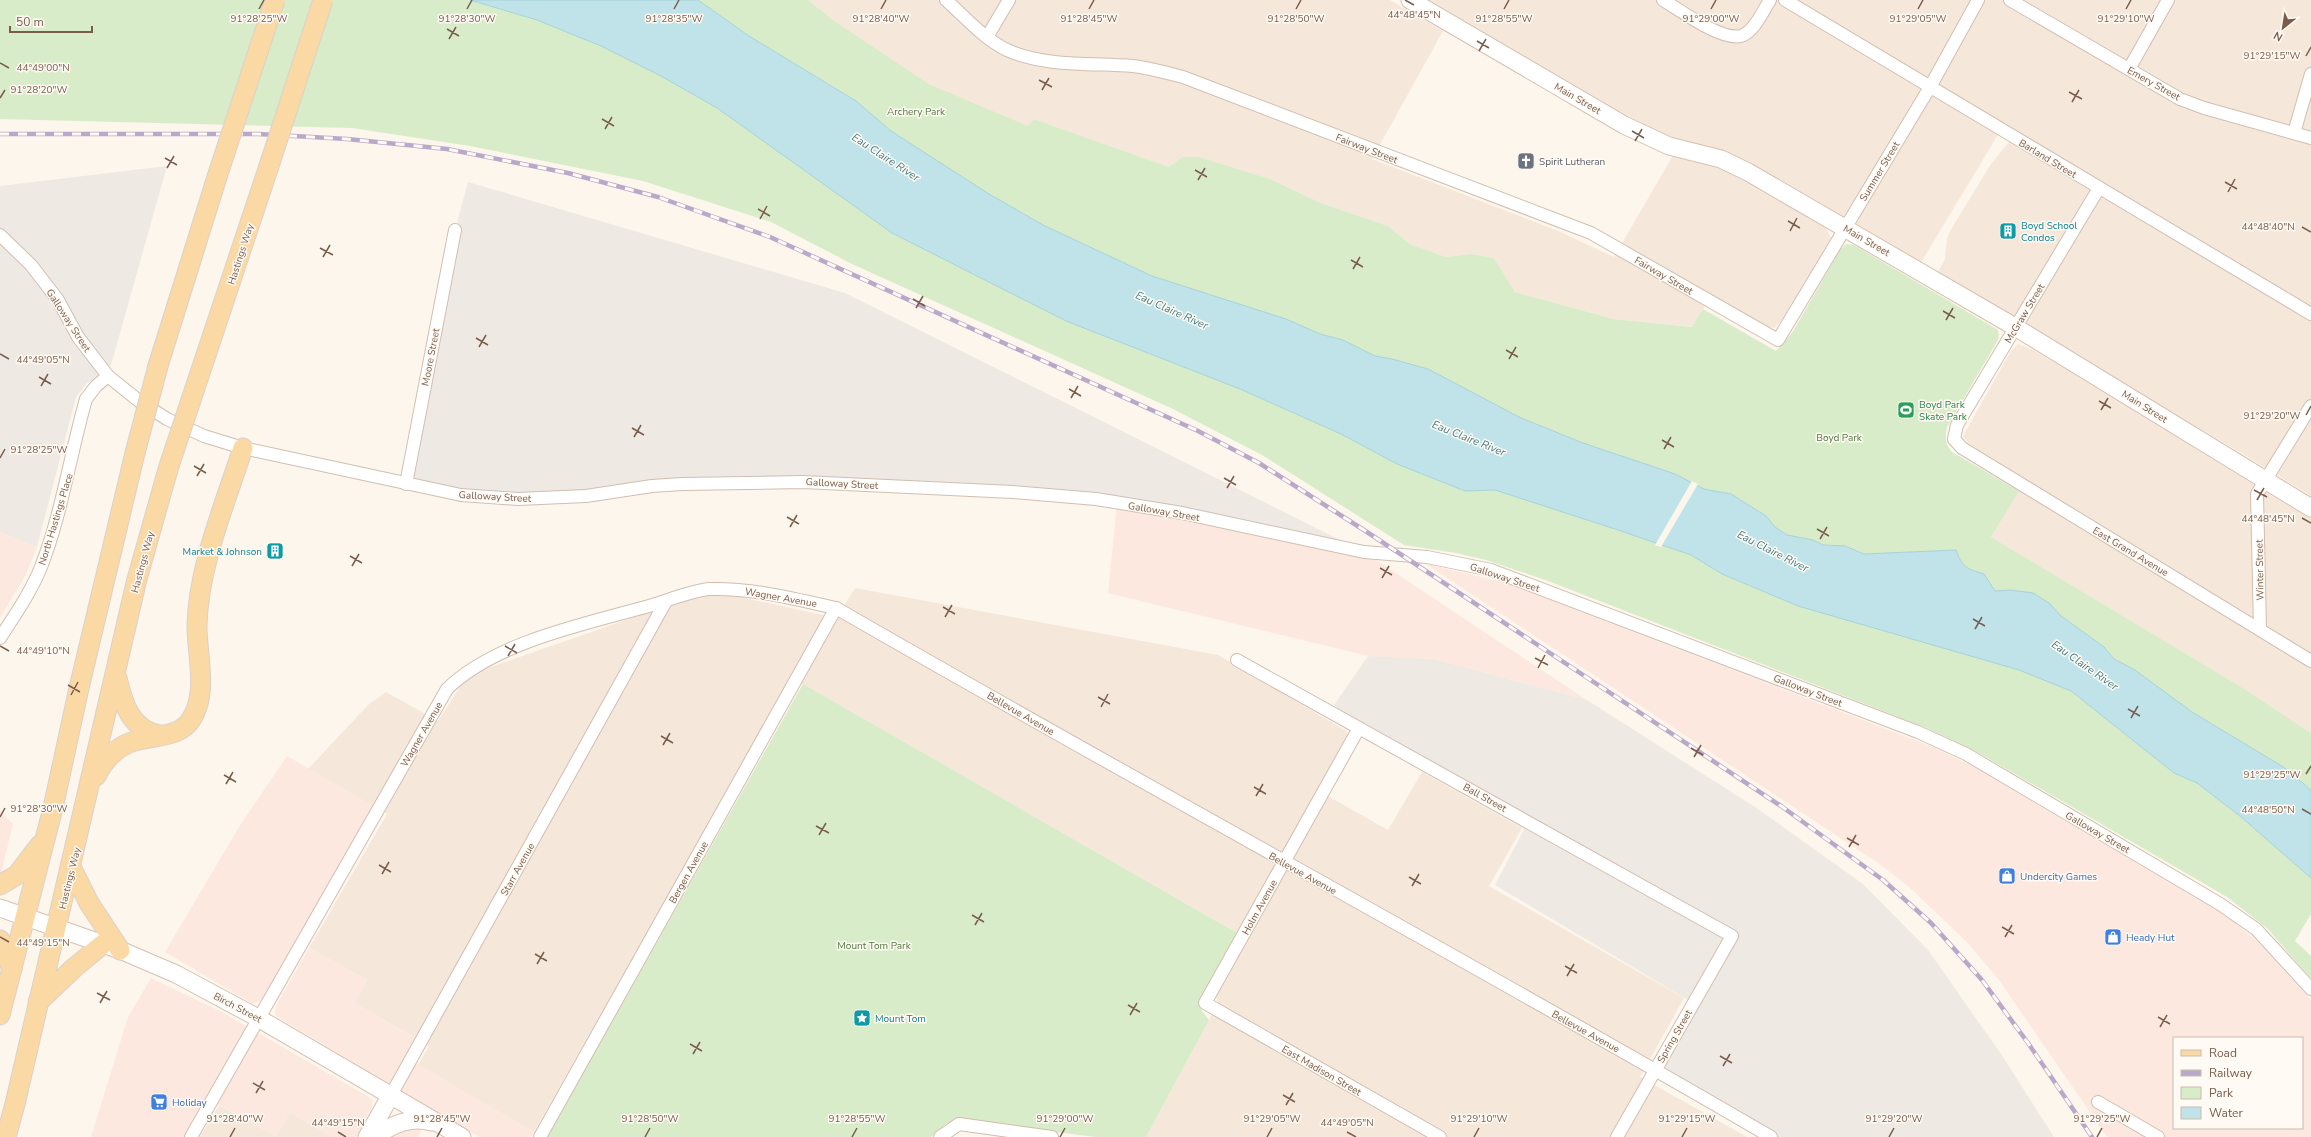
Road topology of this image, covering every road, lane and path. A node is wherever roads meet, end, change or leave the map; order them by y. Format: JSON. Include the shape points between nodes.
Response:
{"nodes":[{"id":1,"x":275,"y":0,"type":"edge"},
{"id":2,"x":322,"y":0,"type":"edge"},
{"id":3,"x":946,"y":0,"type":"edge"},
{"id":4,"x":1009,"y":0,"type":"edge"},
{"id":5,"x":1410,"y":0,"type":"edge"},
{"id":6,"x":1663,"y":0,"type":"edge"},
{"id":7,"x":1770,"y":0,"type":"edge"},
{"id":8,"x":1785,"y":0,"type":"edge"},
{"id":9,"x":1978,"y":0,"type":"edge"},
{"id":10,"x":2010,"y":0,"type":"edge"},
{"id":11,"x":2168,"y":0,"type":"edge"},
{"id":12,"x":987,"y":37,"type":"junction"},
{"id":13,"x":2129,"y":69,"type":"junction"},
{"id":14,"x":2311,"y":74,"type":"edge"},
{"id":15,"x":1930,"y":87,"type":"junction"},
{"id":16,"x":2294,"y":134,"type":"junction"},
{"id":17,"x":2311,"y":138,"type":"edge"},
{"id":18,"x":2099,"y":188,"type":"junction"},
{"id":19,"x":1845,"y":227,"type":"junction"},
{"id":20,"x":454,"y":230,"type":"dead end"},
{"id":21,"x":0,"y":235,"type":"edge"},
{"id":22,"x":2311,"y":314,"type":"edge"},
{"id":23,"x":2015,"y":327,"type":"junction"},
{"id":24,"x":1778,"y":340,"type":"joint"},
{"id":25,"x":108,"y":376,"type":"junction"},
{"id":26,"x":2311,"y":406,"type":"edge"},
{"id":27,"x":1954,"y":439,"type":"joint"},
{"id":28,"x":243,"y":448,"type":"junction"},
{"id":29,"x":2266,"y":480,"type":"junction"},
{"id":30,"x":406,"y":484,"type":"junction"},
{"id":31,"x":2311,"y":508,"type":"edge"},
{"id":32,"x":666,"y":601,"type":"junction"},
{"id":33,"x":836,"y":608,"type":"junction"},
{"id":34,"x":2260,"y":629,"type":"junction"},
{"id":35,"x":0,"y":638,"type":"edge"},
{"id":36,"x":1237,"y":660,"type":"dead end"},
{"id":37,"x":2311,"y":661,"type":"edge"},
{"id":38,"x":116,"y":674,"type":"junction"},
{"id":39,"x":1359,"y":728,"type":"junction"},
{"id":40,"x":160,"y":735,"type":"junction"},
{"id":41,"x":90,"y":786,"type":"junction"},
{"id":42,"x":46,"y":838,"type":"junction"},
{"id":43,"x":1284,"y":863,"type":"junction"},
{"id":44,"x":71,"y":867,"type":"junction"},
{"id":45,"x":0,"y":885,"type":"edge"},
{"id":46,"x":0,"y":908,"type":"edge"},
{"id":47,"x":26,"y":917,"type":"junction"},
{"id":48,"x":56,"y":928,"type":"junction"},
{"id":49,"x":1732,"y":936,"type":"joint"},
{"id":50,"x":0,"y":940,"type":"edge"},
{"id":51,"x":112,"y":947,"type":"junction"},
{"id":52,"x":12,"y":968,"type":"junction"},
{"id":53,"x":2311,"y":989,"type":"edge"},
{"id":54,"x":38,"y":1002,"type":"junction"},
{"id":55,"x":1205,"y":1003,"type":"joint"},
{"id":56,"x":0,"y":1015,"type":"edge"},
{"id":57,"x":258,"y":1018,"type":"junction"},
{"id":58,"x":1655,"y":1070,"type":"junction"},
{"id":59,"x":391,"y":1095,"type":"junction"},
{"id":60,"x":2098,"y":1102,"type":"dead end"},
{"id":61,"x":439,"y":1124,"type":"junction"},
{"id":62,"x":941,"y":1135,"type":"edge"},
{"id":63,"x":6,"y":1137,"type":"edge"},
{"id":64,"x":191,"y":1137,"type":"edge"},
{"id":65,"x":367,"y":1137,"type":"edge"},
{"id":66,"x":375,"y":1137,"type":"edge"},
{"id":67,"x":462,"y":1137,"type":"edge"},
{"id":68,"x":540,"y":1137,"type":"edge"},
{"id":69,"x":1052,"y":1137,"type":"edge"},
{"id":70,"x":1440,"y":1137,"type":"edge"},
{"id":71,"x":1617,"y":1137,"type":"edge"},
{"id":72,"x":1771,"y":1137,"type":"edge"},
{"id":73,"x":2158,"y":1137,"type":"edge"}],
"edges":[{"from":1,"to":42,"type":"main road","bridge":true,"via":[[158,366],[78,688]]},
{"from":2,"to":38,"type":"main road","name":"Hastings Way","bridge":true,"via":[[169,466],[137,579]]},
{"from":3,"to":12,"type":"street","name":"Fairway Street"},
{"from":4,"to":12,"type":"street"},
{"from":5,"to":19,"type":"street","name":"Main Street","via":[[1624,125],[1669,146],[1721,159]]},
{"from":6,"to":7,"type":"street","via":[[1722,34],[1741,36],[1752,28]]},
{"from":8,"to":15,"type":"street","name":"Barland Street"},
{"from":9,"to":15,"type":"street","name":"Summer Street"},
{"from":10,"to":13,"type":"street","name":"Emery Street"},
{"from":11,"to":13,"type":"street"},
{"from":12,"to":24,"type":"street","name":"Fairway Street","via":[[1006,49],[1047,61],[1135,66],[1191,80],[1590,233]]},
{"from":13,"to":16,"type":"street","name":"Emery Street","via":[[2180,99]]},
{"from":14,"to":16,"type":"street"},
{"from":15,"to":18,"type":"street","name":"Barland Street"},
{"from":15,"to":19,"type":"street","name":"Summer Street"},
{"from":16,"to":17,"type":"street","name":"Emery Street"},
{"from":18,"to":22,"type":"street","name":"Barland Street"},
{"from":18,"to":23,"type":"street","name":"McGraw Street"},
{"from":19,"to":23,"type":"street","name":"Main Street"},
{"from":19,"to":24,"type":"street","name":"Summer Street"},
{"from":20,"to":30,"type":"street","name":"Moore Street"},
{"from":21,"to":25,"type":"street","name":"Galloway Street","via":[[31,265],[58,300],[78,337]]},
{"from":23,"to":27,"type":"street","name":"McGraw Street","via":[[1957,425]]},
{"from":23,"to":29,"type":"street","name":"Main Street"},
{"from":25,"to":28,"type":"street","name":"Galloway Street","via":[[167,419],[204,436]]},
{"from":25,"to":35,"type":"street","name":"North Hastings Place","via":[[86,399],[62,500],[41,566],[24,600]]},
{"from":26,"to":29,"type":"street","name":"Winter Street"},
{"from":27,"to":34,"type":"street","name":"East Grand Avenue","via":[[1962,448]]},
{"from":28,"to":30,"type":"street","name":"Galloway Street"},
{"from":28,"to":40,"type":"main road","via":[[205,567],[199,599],[197,627],[200,698],[186,726],[178,731]]},
{"from":29,"to":31,"type":"street","name":"Main Street"},
{"from":29,"to":34,"type":"street","name":"Winter Street","via":[[2257,494]]},
{"from":30,"to":53,"type":"street","name":"Galloway Street","via":[[461,495],[518,499],[586,496],[652,486],[715,482],[803,482],[1014,492],[1096,499],[1182,512],[1364,552],[1428,557],[1483,568],[1918,732],[1966,754],[2220,904],[2256,929]]},
{"from":32,"to":33,"type":"street","name":"Wagner Avenue","via":[[708,589],[752,590]]},
{"from":32,"to":57,"type":"street","name":"Wagner Avenue","via":[[548,635],[482,662],[461,675],[447,689]]},
{"from":32,"to":59,"type":"street","name":"Starr Avenue"},
{"from":33,"to":43,"type":"street","name":"Bellevue Avenue"},
{"from":33,"to":68,"type":"street","name":"Bergen Avenue"},
{"from":34,"to":37,"type":"street","name":"East Grand Avenue"},
{"from":36,"to":39,"type":"street","name":"Ball Street"},
{"from":38,"to":40,"type":"main road","via":[[124,704],[130,715],[149,733]]},
{"from":38,"to":41,"type":"main road","name":"Hastings Way"},
{"from":39,"to":43,"type":"street","name":"Holm Avenue"},
{"from":39,"to":49,"type":"street","name":"Ball Street"},
{"from":40,"to":41,"type":"main road","via":[[134,741],[106,758]]},
{"from":41,"to":44,"type":"main road","name":"Hastings Way"},
{"from":42,"to":45,"type":"main road","via":[[17,875]]},
{"from":42,"to":47,"type":"main road"},
{"from":43,"to":55,"type":"street","name":"Holm Avenue"},
{"from":43,"to":58,"type":"street","name":"Bellevue Avenue"},
{"from":44,"to":48,"type":"main road","name":"Hastings Way"},
{"from":44,"to":51,"type":"main road"},
{"from":46,"to":47,"type":"street","name":"Birch Street"},
{"from":47,"to":48,"type":"street","name":"Birch Street"},
{"from":47,"to":52,"type":"main road"},
{"from":48,"to":51,"type":"street","name":"Birch Street"},
{"from":48,"to":54,"type":"main road","name":"Hastings Way"},
{"from":49,"to":58,"type":"street","name":"Spring Street"},
{"from":50,"to":52,"type":"main road"},
{"from":51,"to":54,"type":"main road","via":[[75,967]]},
{"from":51,"to":57,"type":"street","name":"Birch Street","via":[[176,974]]},
{"from":52,"to":56,"type":"main road"},
{"from":54,"to":63,"type":"main road","name":"Hastings Way"},
{"from":55,"to":70,"type":"street","name":"East Madison Street"},
{"from":57,"to":59,"type":"street","name":"Birch Street"},
{"from":57,"to":64,"type":"street","name":"Wagner Avenue"},
{"from":58,"to":71,"type":"street","name":"Spring Street"},
{"from":58,"to":72,"type":"street","name":"Bellevue Avenue"},
{"from":59,"to":61,"type":"street","name":"Birch Street"},
{"from":59,"to":65,"type":"street","name":"Starr Avenue"},
{"from":60,"to":73,"type":"street"},
{"from":61,"to":66,"type":"street","via":[[417,1119],[408,1120],[386,1129]]},
{"from":61,"to":67,"type":"street","name":"Birch Street"},
{"from":62,"to":69,"type":"street","via":[[959,1124]]}]}
